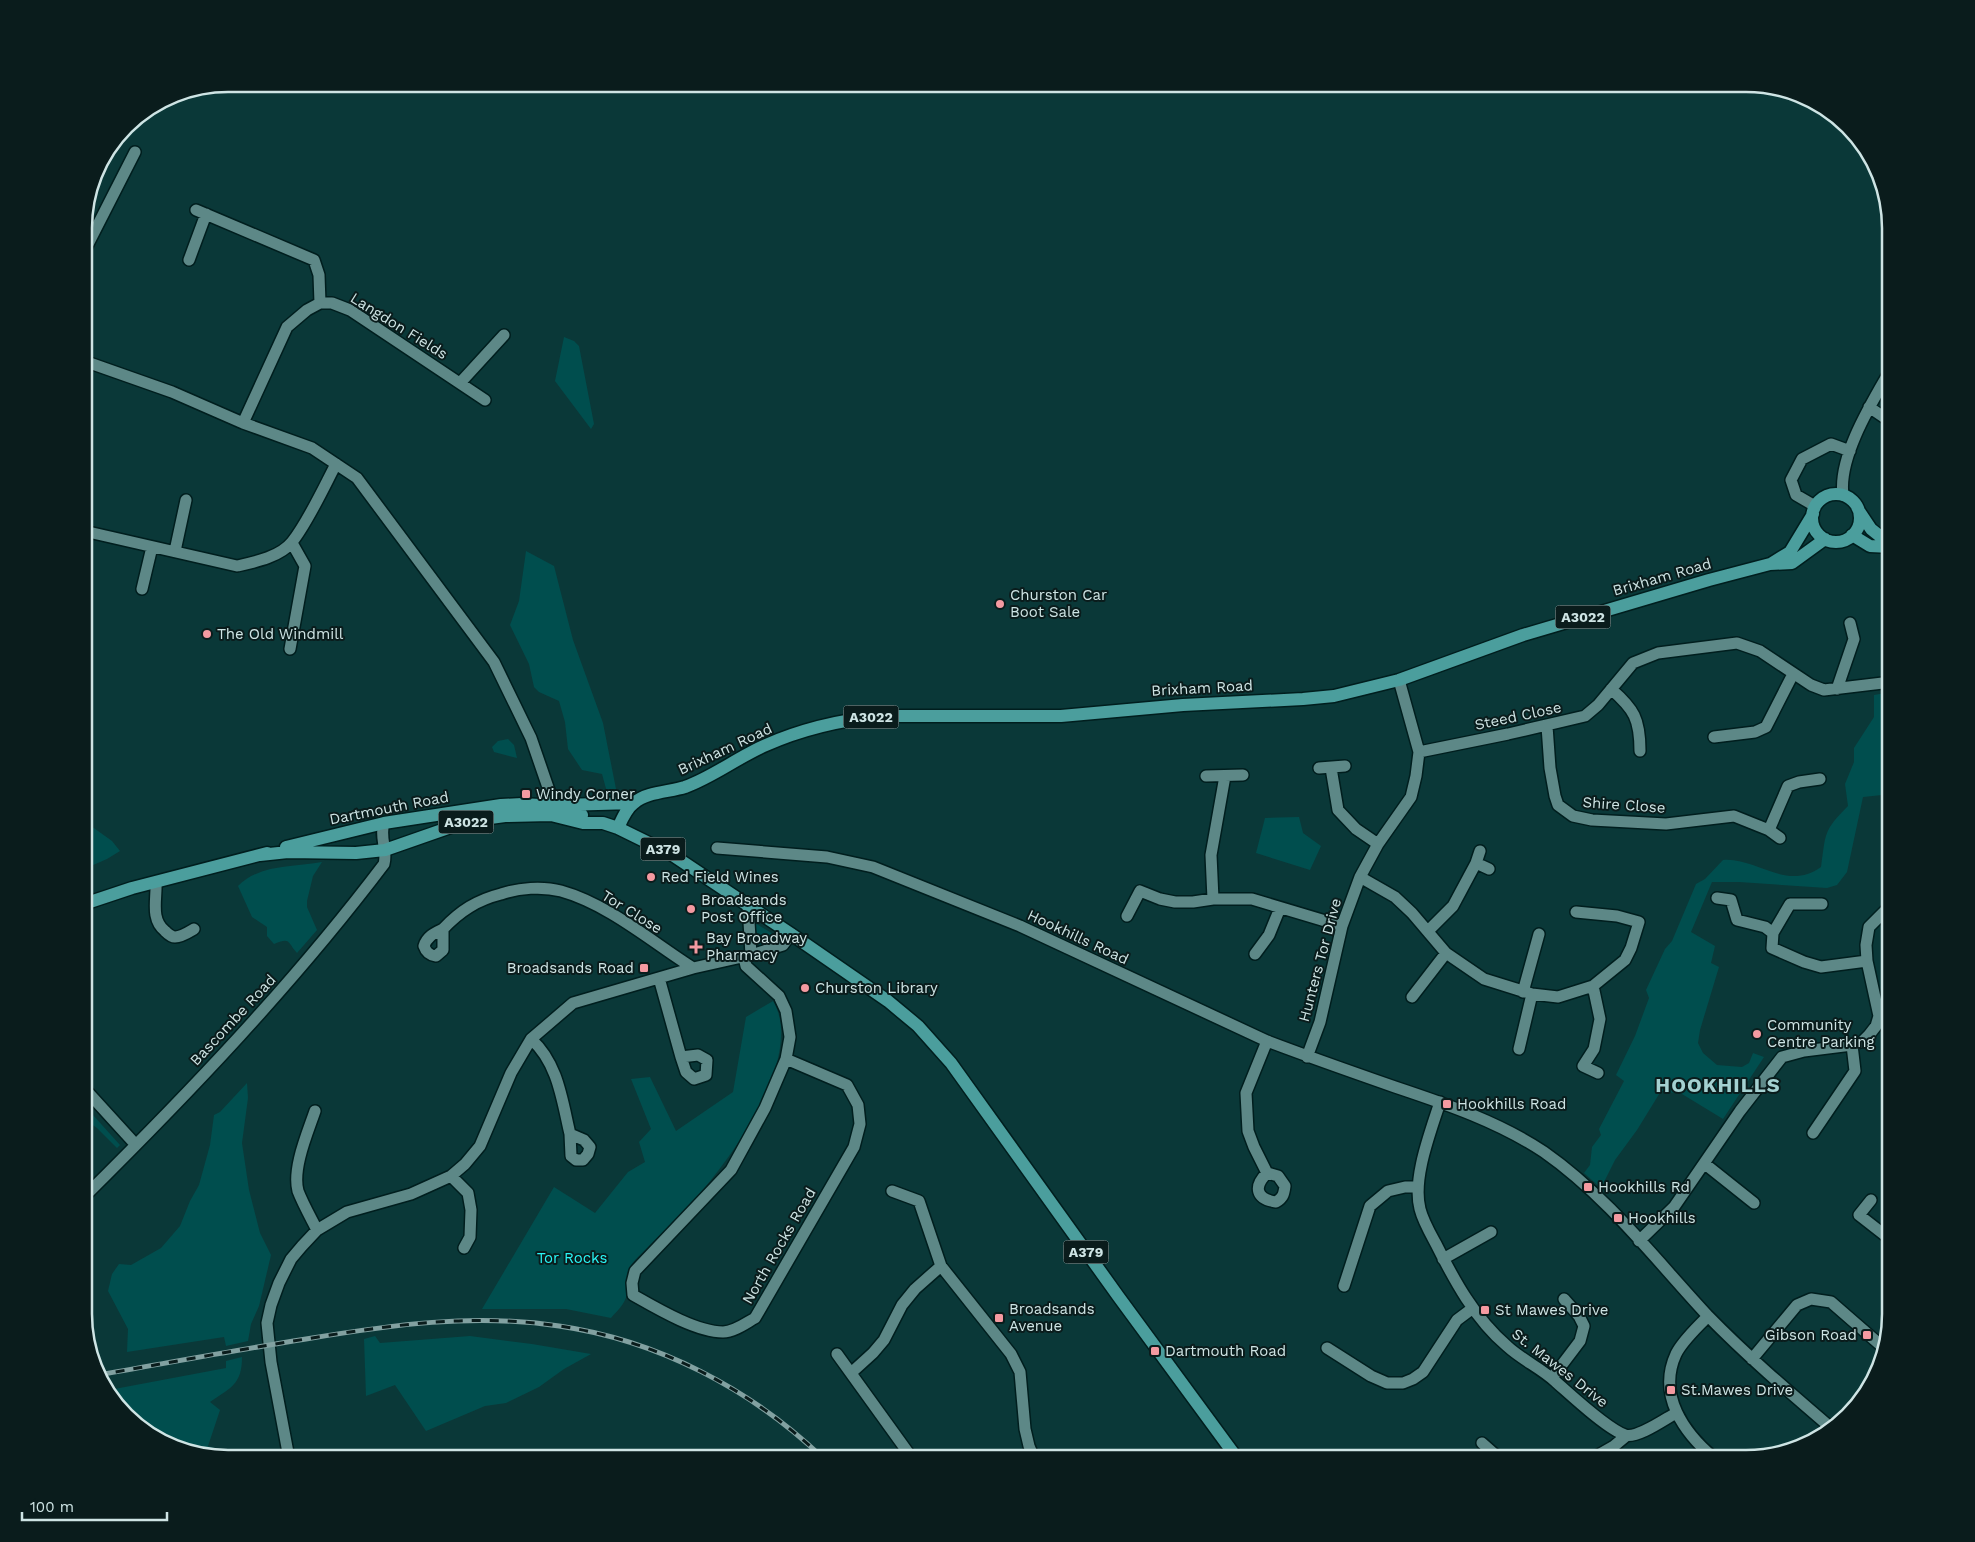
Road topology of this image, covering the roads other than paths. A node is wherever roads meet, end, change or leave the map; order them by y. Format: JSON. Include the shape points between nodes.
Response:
{"nodes":[{"id":1,"x":135,"y":152,"type":"dead end"},
{"id":2,"x":93,"y":234,"type":"edge"},
{"id":3,"x":190,"y":260,"type":"dead end"},
{"id":4,"x":320,"y":303,"type":"junction"},
{"id":5,"x":504,"y":335,"type":"dead end"},
{"id":6,"x":93,"y":364,"type":"edge"},
{"id":7,"x":460,"y":383,"type":"junction"},
{"id":8,"x":1882,"y":385,"type":"edge"},
{"id":9,"x":485,"y":400,"type":"dead end"},
{"id":10,"x":1870,"y":407,"type":"junction"},
{"id":11,"x":1882,"y":416,"type":"edge"},
{"id":12,"x":243,"y":423,"type":"junction"},
{"id":13,"x":1850,"y":451,"type":"junction"},
{"id":14,"x":336,"y":464,"type":"junction"},
{"id":15,"x":1839,"y":491,"type":"junction"},
{"id":16,"x":186,"y":500,"type":"dead end"},
{"id":17,"x":1814,"y":510,"type":"junction"},
{"id":18,"x":1859,"y":512,"type":"junction"},
{"id":19,"x":93,"y":533,"type":"edge"},
{"id":20,"x":1852,"y":535,"type":"junction"},
{"id":21,"x":1882,"y":538,"type":"edge"},
{"id":22,"x":1824,"y":539,"type":"junction"},
{"id":23,"x":292,"y":543,"type":"junction"},
{"id":24,"x":152,"y":546,"type":"junction"},
{"id":25,"x":1882,"y":546,"type":"edge"},
{"id":26,"x":175,"y":551,"type":"junction"},
{"id":27,"x":1770,"y":564,"type":"junction"},
{"id":28,"x":142,"y":589,"type":"dead end"},
{"id":29,"x":1850,"y":623,"type":"dead end"},
{"id":30,"x":290,"y":649,"type":"dead end"},
{"id":31,"x":1794,"y":674,"type":"junction"},
{"id":32,"x":1399,"y":680,"type":"junction"},
{"id":33,"x":1882,"y":683,"type":"edge"},
{"id":34,"x":1610,"y":689,"type":"junction"},
{"id":35,"x":1836,"y":689,"type":"junction"},
{"id":36,"x":1547,"y":726,"type":"junction"},
{"id":37,"x":1714,"y":737,"type":"dead end"},
{"id":38,"x":1640,"y":751,"type":"dead end"},
{"id":39,"x":1419,"y":752,"type":"junction"},
{"id":40,"x":1344,"y":766,"type":"dead end"},
{"id":41,"x":1319,"y":768,"type":"dead end"},
{"id":42,"x":1331,"y":768,"type":"junction"},
{"id":43,"x":1243,"y":775,"type":"dead end"},
{"id":44,"x":1206,"y":776,"type":"dead end"},
{"id":45,"x":1225,"y":776,"type":"junction"},
{"id":46,"x":1820,"y":779,"type":"dead end"},
{"id":47,"x":634,"y":803,"type":"junction"},
{"id":48,"x":553,"y":809,"type":"junction"},
{"id":49,"x":384,"y":823,"type":"junction"},
{"id":50,"x":618,"y":828,"type":"junction"},
{"id":51,"x":1769,"y":830,"type":"junction"},
{"id":52,"x":1780,"y":838,"type":"dead end"},
{"id":53,"x":1378,"y":844,"type":"junction"},
{"id":54,"x":717,"y":848,"type":"dead end"},
{"id":55,"x":385,"y":850,"type":"junction"},
{"id":56,"x":1480,"y":851,"type":"dead end"},
{"id":57,"x":260,"y":855,"type":"junction"},
{"id":58,"x":1476,"y":863,"type":"junction"},
{"id":59,"x":1489,"y":869,"type":"dead end"},
{"id":60,"x":1360,"y":877,"type":"junction"},
{"id":61,"x":156,"y":882,"type":"junction"},
{"id":62,"x":1213,"y":898,"type":"junction"},
{"id":63,"x":1717,"y":898,"type":"dead end"},
{"id":64,"x":93,"y":900,"type":"edge"},
{"id":65,"x":1822,"y":904,"type":"dead end"},
{"id":66,"x":748,"y":906,"type":"junction"},
{"id":67,"x":1280,"y":908,"type":"junction"},
{"id":68,"x":1576,"y":912,"type":"dead end"},
{"id":69,"x":1882,"y":914,"type":"edge"},
{"id":70,"x":1128,"y":916,"type":"dead end"},
{"id":71,"x":1342,"y":926,"type":"junction"},
{"id":72,"x":443,"y":929,"type":"dead end"},
{"id":73,"x":194,"y":930,"type":"dead end"},
{"id":74,"x":1428,"y":931,"type":"junction"},
{"id":75,"x":1773,"y":933,"type":"junction"},
{"id":76,"x":791,"y":934,"type":"junction"},
{"id":77,"x":1539,"y":934,"type":"dead end"},
{"id":78,"x":1446,"y":953,"type":"junction"},
{"id":79,"x":1256,"y":954,"type":"dead end"},
{"id":80,"x":748,"y":956,"type":"junction"},
{"id":81,"x":1867,"y":961,"type":"junction"},
{"id":82,"x":693,"y":968,"type":"junction"},
{"id":83,"x":659,"y":978,"type":"junction"},
{"id":84,"x":1593,"y":986,"type":"junction"},
{"id":85,"x":1528,"y":993,"type":"junction"},
{"id":86,"x":1412,"y":997,"type":"dead end"},
{"id":87,"x":531,"y":1038,"type":"junction"},
{"id":88,"x":1267,"y":1041,"type":"junction"},
{"id":89,"x":1852,"y":1045,"type":"junction"},
{"id":90,"x":1519,"y":1049,"type":"dead end"},
{"id":91,"x":681,"y":1057,"type":"dead end"},
{"id":92,"x":1307,"y":1057,"type":"junction"},
{"id":93,"x":786,"y":1059,"type":"junction"},
{"id":94,"x":1598,"y":1073,"type":"dead end"},
{"id":95,"x":93,"y":1098,"type":"edge"},
{"id":96,"x":1440,"y":1102,"type":"junction"},
{"id":97,"x":315,"y":1111,"type":"dead end"},
{"id":98,"x":1813,"y":1133,"type":"dead end"},
{"id":99,"x":570,"y":1134,"type":"dead end"},
{"id":100,"x":136,"y":1145,"type":"junction"},
{"id":101,"x":1705,"y":1164,"type":"junction"},
{"id":102,"x":1267,"y":1173,"type":"dead end"},
{"id":103,"x":451,"y":1176,"type":"junction"},
{"id":104,"x":1418,"y":1187,"type":"junction"},
{"id":105,"x":93,"y":1188,"type":"edge"},
{"id":106,"x":892,"y":1191,"type":"dead end"},
{"id":107,"x":1871,"y":1200,"type":"dead end"},
{"id":108,"x":1754,"y":1203,"type":"dead end"},
{"id":109,"x":317,"y":1230,"type":"junction"},
{"id":110,"x":1491,"y":1232,"type":"dead end"},
{"id":111,"x":1882,"y":1235,"type":"edge"},
{"id":112,"x":1639,"y":1242,"type":"junction"},
{"id":113,"x":464,"y":1248,"type":"dead end"},
{"id":114,"x":1443,"y":1259,"type":"junction"},
{"id":115,"x":941,"y":1266,"type":"junction"},
{"id":116,"x":1344,"y":1286,"type":"dead end"},
{"id":117,"x":1564,"y":1299,"type":"dead end"},
{"id":118,"x":1473,"y":1308,"type":"junction"},
{"id":119,"x":1708,"y":1316,"type":"junction"},
{"id":120,"x":1879,"y":1344,"type":"edge"},
{"id":121,"x":1327,"y":1348,"type":"dead end"},
{"id":122,"x":837,"y":1354,"type":"dead end"},
{"id":123,"x":1752,"y":1359,"type":"junction"},
{"id":124,"x":851,"y":1373,"type":"junction"},
{"id":125,"x":1552,"y":1378,"type":"junction"},
{"id":126,"x":1676,"y":1413,"type":"junction"},
{"id":127,"x":1826,"y":1424,"type":"edge"},
{"id":128,"x":1626,"y":1436,"type":"junction"},
{"id":129,"x":1482,"y":1443,"type":"dead end"},
{"id":130,"x":288,"y":1450,"type":"edge"},
{"id":131,"x":906,"y":1450,"type":"edge"},
{"id":132,"x":1031,"y":1450,"type":"edge"},
{"id":133,"x":1231,"y":1450,"type":"edge"},
{"id":134,"x":1490,"y":1450,"type":"edge"},
{"id":135,"x":1607,"y":1450,"type":"edge"},
{"id":136,"x":1706,"y":1450,"type":"edge"}],
"edges":[{"from":1,"to":2,"type":"street"},
{"from":3,"to":4,"type":"street","via":[[201,212],[314,260],[319,275]]},
{"from":4,"to":7,"type":"street","name":"Langdon Fields","via":[[332,302],[350,310]]},
{"from":4,"to":12,"type":"street","via":[[287,327]]},
{"from":5,"to":7,"type":"street"},
{"from":6,"to":12,"type":"street","via":[[172,392]]},
{"from":7,"to":9,"type":"street","name":"Langdon Fields"},
{"from":8,"to":10,"type":"street"},
{"from":10,"to":11,"type":"street"},
{"from":10,"to":13,"type":"street"},
{"from":12,"to":14,"type":"street","via":[[312,448]]},
{"from":13,"to":15,"type":"street"},
{"from":13,"to":17,"type":"street","via":[[1831,444],[1802,459],[1791,480],[1796,495]]},
{"from":14,"to":23,"type":"street"},
{"from":14,"to":48,"type":"street","via":[[357,478],[494,662],[531,738]]},
{"from":15,"to":17,"type":"main road","name":"Brixham Road","number":"A3022","via":[[1823,498]]},
{"from":15,"to":18,"type":"main road","via":[[1853,501]]},
{"from":16,"to":26,"type":"street"},
{"from":17,"to":22,"type":"main road","via":[[1816,531]]},
{"from":17,"to":27,"type":"main road","name":"Brixham Road","number":"A3022","via":[[1790,552]]},
{"from":18,"to":20,"type":"main road","via":[[1859,522]]},
{"from":18,"to":21,"type":"main road"},
{"from":19,"to":24,"type":"street"},
{"from":20,"to":22,"type":"main road","via":[[1839,541]]},
{"from":20,"to":25,"type":"main road","via":[[1870,546]]},
{"from":22,"to":27,"type":"main road","name":"Brixham Road","number":"A3022","via":[[1792,563]]},
{"from":23,"to":26,"type":"street","via":[[258,562],[237,566]]},
{"from":23,"to":30,"type":"street","via":[[305,566]]},
{"from":24,"to":26,"type":"street"},
{"from":24,"to":28,"type":"street"},
{"from":27,"to":32,"type":"main road","name":"Brixham Road","number":"A3022","via":[[1523,635]]},
{"from":29,"to":35,"type":"street","via":[[1854,639]]},
{"from":31,"to":34,"type":"street","name":"Steed Close","via":[[1760,651],[1737,643],[1658,653],[1644,658],[1633,663]]},
{"from":31,"to":35,"type":"street","name":"Steed Close","via":[[1824,690]]},
{"from":31,"to":37,"type":"street","via":[[1766,727],[1755,732]]},
{"from":32,"to":39,"type":"street","name":"Hunters Tor Drive"},
{"from":32,"to":47,"type":"main road","name":"Brixham Road","number":"A3022","via":[[1334,696],[1303,699],[1061,716],[910,714],[859,718],[767,744],[684,787]]},
{"from":33,"to":35,"type":"street","name":"Steed Close"},
{"from":34,"to":36,"type":"street","name":"Steed Close","via":[[1584,716]]},
{"from":34,"to":38,"type":"street","via":[[1627,703],[1634,714]]},
{"from":36,"to":39,"type":"street","name":"Steed Close"},
{"from":36,"to":51,"type":"street","name":"Shire Close","via":[[1555,796],[1558,805],[1573,816],[1666,824],[1734,816]]},
{"from":39,"to":53,"type":"street","name":"Hunters Tor Drive","via":[[1411,796]]},
{"from":40,"to":42,"type":"street"},
{"from":41,"to":42,"type":"street"},
{"from":42,"to":53,"type":"street","via":[[1338,810],[1356,829]]},
{"from":43,"to":45,"type":"street"},
{"from":44,"to":45,"type":"street"},
{"from":45,"to":62,"type":"street","via":[[1211,854]]},
{"from":46,"to":51,"type":"street","via":[[1788,786]]},
{"from":47,"to":48,"type":"main road","name":"Brixham Road","number":"A3022"},
{"from":47,"to":50,"type":"main road"},
{"from":48,"to":49,"type":"main road","name":"Dartmouth Road","number":"A3022","via":[[501,805]]},
{"from":48,"to":50,"type":"main road"},
{"from":48,"to":55,"type":"main road","name":"Dartmouth Road","number":"A3022","via":[[468,821]]},
{"from":49,"to":55,"type":"street","via":[[381,831]]},
{"from":49,"to":57,"type":"main road","name":"Dartmouth Road","number":"A3022"},
{"from":50,"to":66,"type":"main road","number":"A379","via":[[671,854]]},
{"from":51,"to":52,"type":"street","name":"Shire Close"},
{"from":53,"to":60,"type":"street","name":"Hunters Tor Drive"},
{"from":54,"to":88,"type":"street","name":"Hookhills Road","via":[[827,856],[873,867],[1020,926]]},
{"from":55,"to":57,"type":"main road","name":"Dartmouth Road","number":"A3022"},
{"from":55,"to":100,"type":"street","name":"Bascombe Road","via":[[384,864],[288,984]]},
{"from":56,"to":58,"type":"street"},
{"from":57,"to":61,"type":"main road","name":"Dartmouth Road","number":"A3022"},
{"from":58,"to":59,"type":"street"},
{"from":58,"to":74,"type":"street","via":[[1453,906]]},
{"from":60,"to":71,"type":"street","name":"Hunters Tor Drive"},
{"from":60,"to":74,"type":"street","via":[[1395,897]]},
{"from":61,"to":64,"type":"main road","name":"Dartmouth Road","number":"A3022"},
{"from":61,"to":73,"type":"street","via":[[154,908],[162,929],[172,937]]},
{"from":62,"to":67,"type":"street","via":[[1252,899]]},
{"from":62,"to":70,"type":"street","via":[[1175,902],[1160,899],[1142,886]]},
{"from":63,"to":75,"type":"street","via":[[1731,900],[1737,920],[1765,927]]},
{"from":65,"to":75,"type":"street","via":[[1790,904]]},
{"from":66,"to":76,"type":"main road","number":"A379"},
{"from":66,"to":80,"type":"street"},
{"from":67,"to":71,"type":"street"},
{"from":67,"to":79,"type":"street","via":[[1269,935]]},
{"from":68,"to":84,"type":"street","via":[[1639,922],[1624,960]]},
{"from":69,"to":81,"type":"street","via":[[1869,927]]},
{"from":71,"to":92,"type":"street","name":"Hunters Tor Drive","via":[[1320,1022]]},
{"from":72,"to":82,"type":"street","name":"Tor Close","via":[[458,914],[491,896],[536,888],[560,890],[599,906]]},
{"from":74,"to":78,"type":"street"},
{"from":75,"to":81,"type":"street","via":[[1772,948],[1804,962],[1821,967]]},
{"from":76,"to":80,"type":"street","via":[[783,945]]},
{"from":76,"to":133,"type":"main road","number":"A379","via":[[888,1001],[918,1026],[951,1063]]},
{"from":77,"to":85,"type":"street"},
{"from":78,"to":85,"type":"street","via":[[1484,978]]},
{"from":78,"to":86,"type":"street"},
{"from":80,"to":82,"type":"street"},
{"from":80,"to":93,"type":"street","name":"North Rocks Road","via":[[746,966],[780,996],[786,1011],[790,1037]]},
{"from":81,"to":89,"type":"street","via":[[1879,1016],[1869,1035]]},
{"from":82,"to":83,"type":"street"},
{"from":83,"to":87,"type":"street","via":[[573,1002]]},
{"from":83,"to":91,"type":"street"},
{"from":84,"to":85,"type":"street","via":[[1558,998]]},
{"from":84,"to":94,"type":"street","via":[[1600,1019],[1594,1049],[1582,1066]]},
{"from":85,"to":90,"type":"street"},
{"from":87,"to":99,"type":"street","via":[[542,1049],[557,1079]]},
{"from":87,"to":103,"type":"street","via":[[511,1073],[480,1146]]},
{"from":88,"to":92,"type":"street","name":"Hookhills Road"},
{"from":88,"to":102,"type":"street","via":[[1246,1093],[1248,1131]]},
{"from":89,"to":98,"type":"street","via":[[1855,1071]]},
{"from":89,"to":101,"type":"street","via":[[1782,1057]]},
{"from":92,"to":96,"type":"street","name":"Hookhills Road"},
{"from":93,"to":93,"type":"street","name":"North Rocks Road","via":[[847,1085],[858,1104],[860,1124],[854,1147],[755,1318],[739,1328],[724,1332],[670,1316],[633,1295],[635,1271],[731,1170],[765,1108]]},
{"from":95,"to":100,"type":"street"},
{"from":96,"to":104,"type":"street","name":"St. Mawes Drive"},
{"from":96,"to":112,"type":"street","name":"Hookhills Road","via":[[1515,1135],[1543,1152],[1583,1182]]},
{"from":97,"to":109,"type":"street","via":[[302,1149],[298,1190]]},
{"from":100,"to":105,"type":"street","name":"Bascombe Road"},
{"from":101,"to":108,"type":"street"},
{"from":101,"to":112,"type":"street","via":[[1674,1207]]},
{"from":103,"to":109,"type":"street","via":[[404,1196],[347,1212]]},
{"from":103,"to":113,"type":"street","via":[[468,1193],[470,1237]]},
{"from":104,"to":114,"type":"street","name":"St. Mawes Drive","via":[[1420,1208]]},
{"from":104,"to":116,"type":"street","via":[[1388,1191],[1370,1206]]},
{"from":106,"to":115,"type":"street","via":[[919,1201]]},
{"from":107,"to":111,"type":"street","via":[[1855,1219]]},
{"from":109,"to":130,"type":"street","via":[[291,1259],[271,1304],[267,1323]]},
{"from":110,"to":114,"type":"street"},
{"from":112,"to":119,"type":"street","name":"Hookhills Road"},
{"from":114,"to":118,"type":"street","name":"St. Mawes Drive"},
{"from":115,"to":124,"type":"street","via":[[914,1288],[884,1340]]},
{"from":115,"to":132,"type":"street","via":[[998,1337],[1020,1372],[1025,1429]]},
{"from":117,"to":125,"type":"street","via":[[1584,1326],[1580,1341]]},
{"from":118,"to":121,"type":"street","via":[[1457,1320],[1423,1372],[1403,1383],[1387,1384]]},
{"from":118,"to":125,"type":"street","name":"St. Mawes Drive","via":[[1507,1347]]},
{"from":119,"to":123,"type":"street","name":"Hookhills Road"},
{"from":119,"to":126,"type":"street","via":[[1677,1354],[1671,1382]]},
{"from":120,"to":123,"type":"street","via":[[1831,1302],[1812,1300],[1797,1305]]},
{"from":122,"to":124,"type":"street"},
{"from":123,"to":127,"type":"street","name":"Hookhills Road"},
{"from":124,"to":131,"type":"street"},
{"from":125,"to":128,"type":"street","name":"St. Mawes Drive"},
{"from":126,"to":128,"type":"street","via":[[1638,1434]]},
{"from":126,"to":136,"type":"street","via":[[1686,1430]]},
{"from":128,"to":135,"type":"street"},
{"from":129,"to":134,"type":"street"}]}
